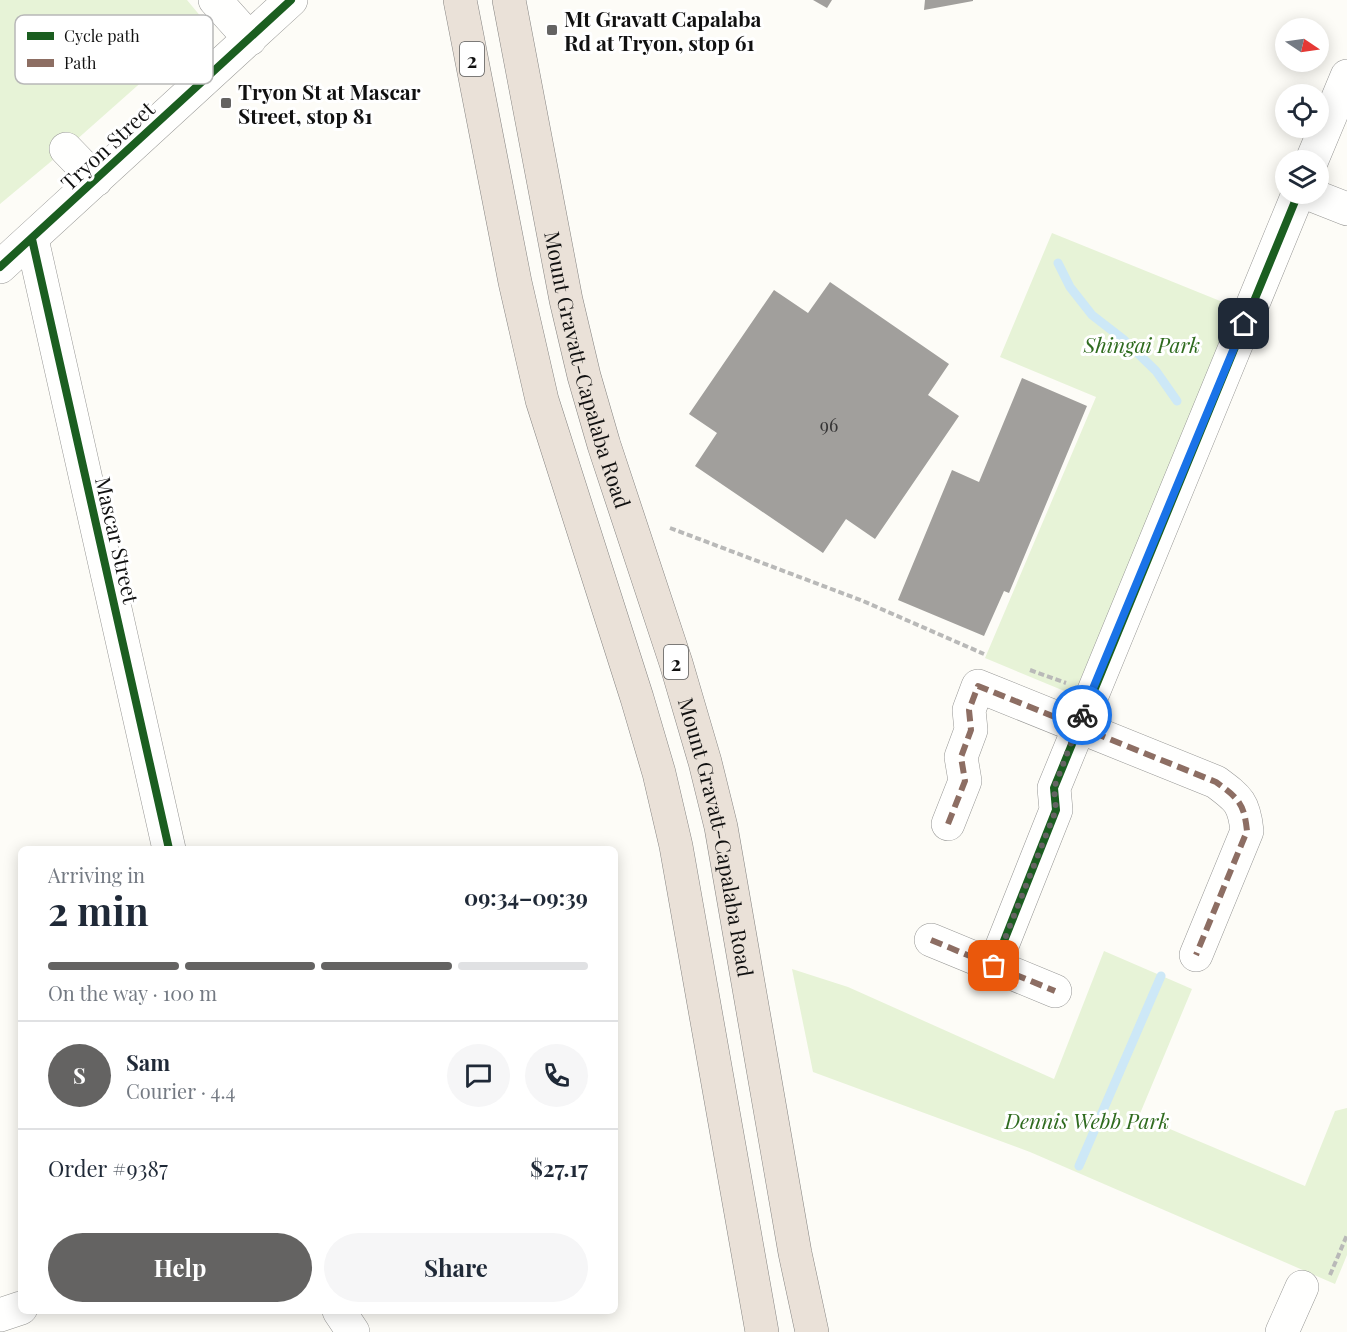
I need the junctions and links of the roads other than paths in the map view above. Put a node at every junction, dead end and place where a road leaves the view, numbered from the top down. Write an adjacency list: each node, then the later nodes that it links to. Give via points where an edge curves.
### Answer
1 (214, 0): 5 (street)
2 (291, 0): 5 (street, Tryon Street)
3 (460, 0): 29 (highway, Mount Gravatt-Capalaba Road / 2, via 542,400 637,698 676,846)
4 (509, 0): 30 (highway, Mount Gravatt-Capalaba Road / 2, via 584,376 676,663 721,827)
5 (250, 39): 6 (street, Tryon Street)
6 (213, 73)
7 (1347, 76): 10 (street)
8 (201, 84): 11 (street, Tryon Street)
9 (66, 149): 11 (street)
10 (1316, 150)
11 (96, 180): 15 (street, Tryon Street)
12 (1329, 202): 14 (street)
13 (1294, 204): 17 (street)
14 (1347, 209)
15 (32, 239): 16 (street, Tryon Street); 19 (street, Mascar Street)
16 (0, 267)
17 (1078, 727): 18 (street, via 978,686 969,710 971,730 961,757 965,781); 21 (street, via 1216,782 1234,795 1245,811 1247,831); 22 (street, via 1054,788 1056,810)
18 (948, 824)
19 (168, 846)
20 (931, 940): 22 (street)
21 (1196, 955)
22 (994, 966): 23 (street)
23 (1055, 991)
24 (1302, 1287): 31 (street)
25 (18, 1309): 26 (street)
26 (0, 1314)
27 (341, 1314): 28 (street)
28 (352, 1332)
29 (762, 1332)
30 (812, 1332)
31 (1282, 1332)

